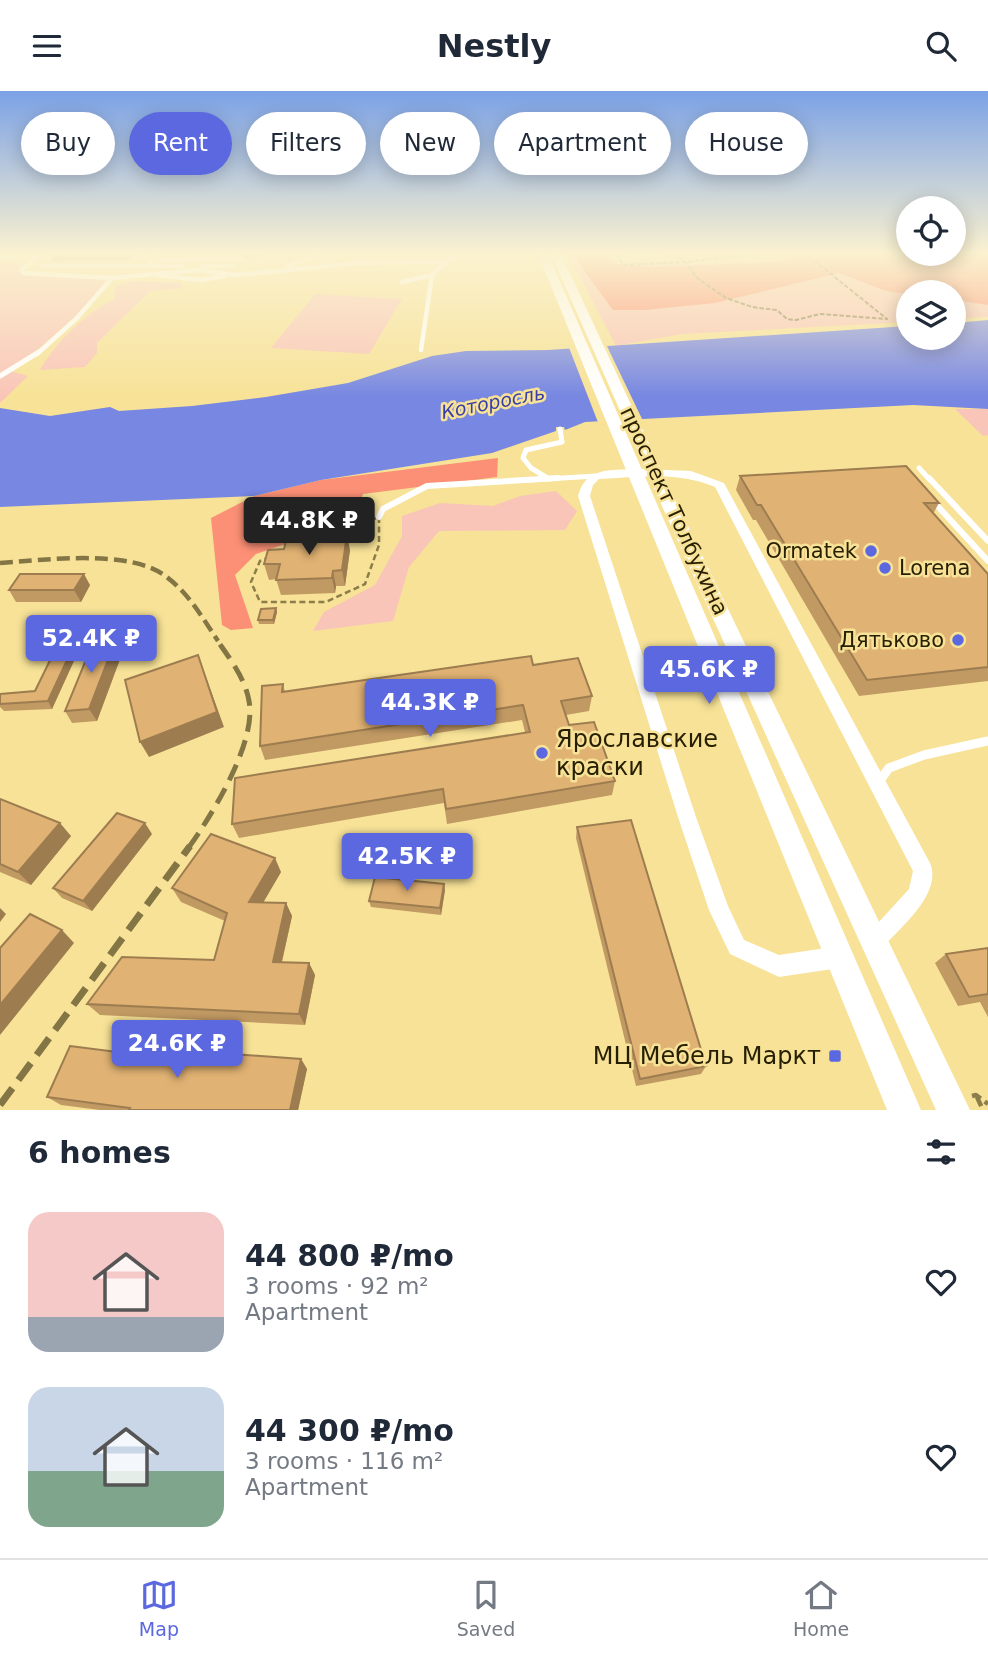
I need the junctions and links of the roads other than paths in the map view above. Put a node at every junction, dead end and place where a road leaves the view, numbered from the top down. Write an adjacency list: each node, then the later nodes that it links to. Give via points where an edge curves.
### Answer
1 (89, 302): 6 (lane, via 33,358)
2 (428, 302): 5 (lane)
3 (565, 302): 12 (main road, проспект Толбухина)
4 (575, 302): 12 (main road, проспект Толбухина)
5 (421, 349)
6 (0, 376)
7 (560, 429): 10 (lane, via 562,442 526,450 523,459)
8 (919, 468): 14 (lane)
9 (596, 477): 10 (lane); 17 (street, via 675,472 720,485); 19 (street, via 587,484 584,496 687,817 719,910 737,947 779,966)
10 (549, 479): 13 (lane, via 427,486 383,509)
11 (923, 490): 15 (lane)
12 (654, 495): 18 (main road, проспект Толбухина); 19 (main road, проспект Толбухина)
13 (379, 517)
14 (988, 541)
15 (988, 562)
16 (988, 741): 17 (lane, via 888,768)
17 (878, 783): 18 (street, via 923,870 918,894)
18 (875, 941): 21 (main road, проспект Толбухина)
19 (839, 957): 20 (main road, проспект Толбухина)
20 (904, 1110)
21 (953, 1110)

